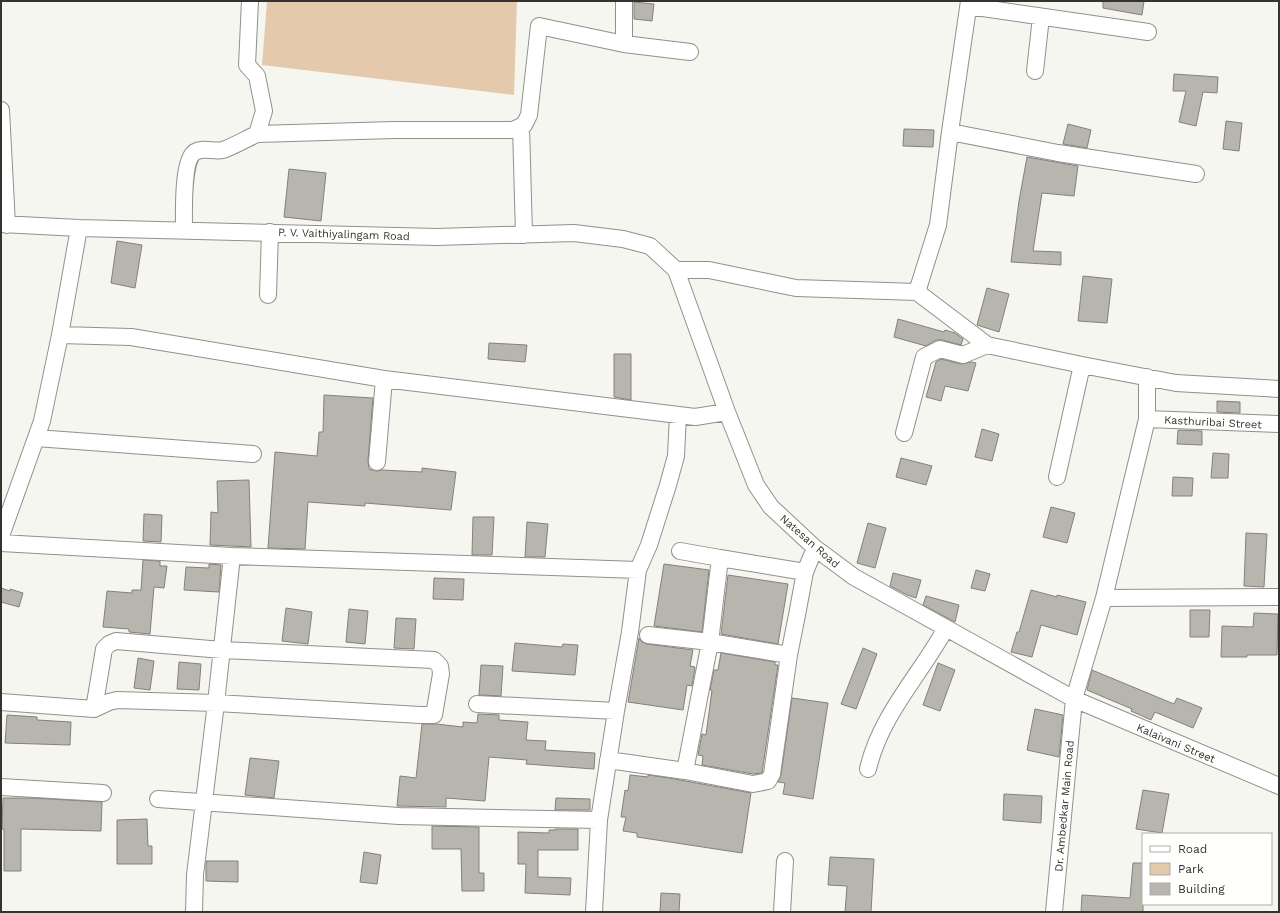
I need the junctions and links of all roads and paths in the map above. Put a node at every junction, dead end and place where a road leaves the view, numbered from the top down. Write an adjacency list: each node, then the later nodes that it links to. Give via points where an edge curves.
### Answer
1 (250, 1): 12 (street, via 247,65 257,76 264,112)
2 (624, 1): 6 (street)
3 (969, 4): 4 (street); 11 (street)
4 (1041, 17): 5 (street); 8 (street)
5 (1148, 32)
6 (624, 44): 7 (street); 10 (street, via 539,26 529,115)
7 (690, 52)
8 (1035, 71)
9 (1, 110): 14 (street)
10 (521, 126): 12 (street, via 513,130); 18 (street)
11 (950, 132): 13 (street, via 1058,153); 20 (street, via 938,225)
12 (257, 134): 16 (street, via 221,150 199,150 193,153 185,179)
13 (1196, 174)
14 (4, 224): 15 (street, P. V. Vaithiyalingam Road)
15 (79, 228): 16 (street, P. V. Vaithiyalingam Road); 22 (street)
16 (184, 230): 17 (street, P. V. Vaithiyalingam Road)
17 (270, 232): 18 (street, P. V. Vaithiyalingam Road, via 436,237); 21 (street)
18 (524, 235): 19 (street, P. V. Vaithiyalingam Road, via 574,233 623,239 650,246)
19 (676, 270): 20 (street, via 708,270 796,288); 28 (street, Natesan Road)
20 (917, 292): 23 (street)
21 (268, 295)
22 (60, 335): 26 (street, via 131,337); 33 (street)
23 (987, 345): 24 (street); 32 (street, via 963,355 940,349 924,357)
24 (1082, 365): 25 (street); 36 (street)
25 (1147, 377): 27 (street, via 1176,382); 30 (street, Dr. Ambedkar Main Road)
26 (384, 379): 29 (street); 35 (street)
27 (1279, 389)
28 (727, 412): 29 (street, via 695,417); 39 (street, Natesan Road, via 756,485 771,507)
29 (678, 415): 43 (street, via 676,456 649,545)
30 (1147, 419): 31 (street, Kasthuribai Street); 46 (street, Dr. Ambedkar Main Road)
31 (1279, 424)
32 (904, 433)
33 (36, 438): 34 (street); 37 (street)
34 (253, 454)
35 (378, 462)
36 (1057, 477)
37 (1, 536)
38 (1, 543): 41 (street)
39 (815, 548): 44 (street); 47 (street, Natesan Road, via 854,577)
40 (680, 551): 42 (street)
41 (232, 556): 43 (street); 50 (street)
42 (720, 558): 44 (street); 49 (street)
43 (638, 570): 57 (street)
44 (805, 572): 51 (street)
45 (1279, 597): 46 (street)
46 (1104, 598): 52 (street, Dr. Ambedkar Main Road)
47 (946, 628): 52 (street, Natesan Road); 59 (street, via 879,736)
48 (648, 635): 49 (street)
49 (710, 642): 51 (street); 60 (street)
50 (222, 650): 54 (street); 54 (street, via 434,660 440,666 440,674 434,715); 56 (street, via 116,641 109,644 104,649)
51 (789, 655): 60 (street, via 772,774 768,781 753,784)
52 (1074, 699): 61 (street, Kalaivani Street); 71 (street, Dr. Ambedkar Main Road)
53 (1, 702): 56 (street)
54 (216, 703): 56 (street, via 118,700); 65 (street)
55 (477, 704): 57 (street)
56 (94, 709)
57 (616, 711): 58 (street)
58 (608, 760): 60 (street); 66 (street)
59 (868, 769)
60 (685, 770)
61 (1279, 786)
62 (1, 787): 63 (street)
63 (103, 793)
64 (158, 799): 65 (street)
65 (204, 803): 66 (street, via 399,816); 68 (street, via 195,875)
66 (599, 820): 69 (street)
67 (785, 861): 70 (street)
68 (194, 912)
69 (594, 912)
70 (782, 912)
71 (1054, 912)

